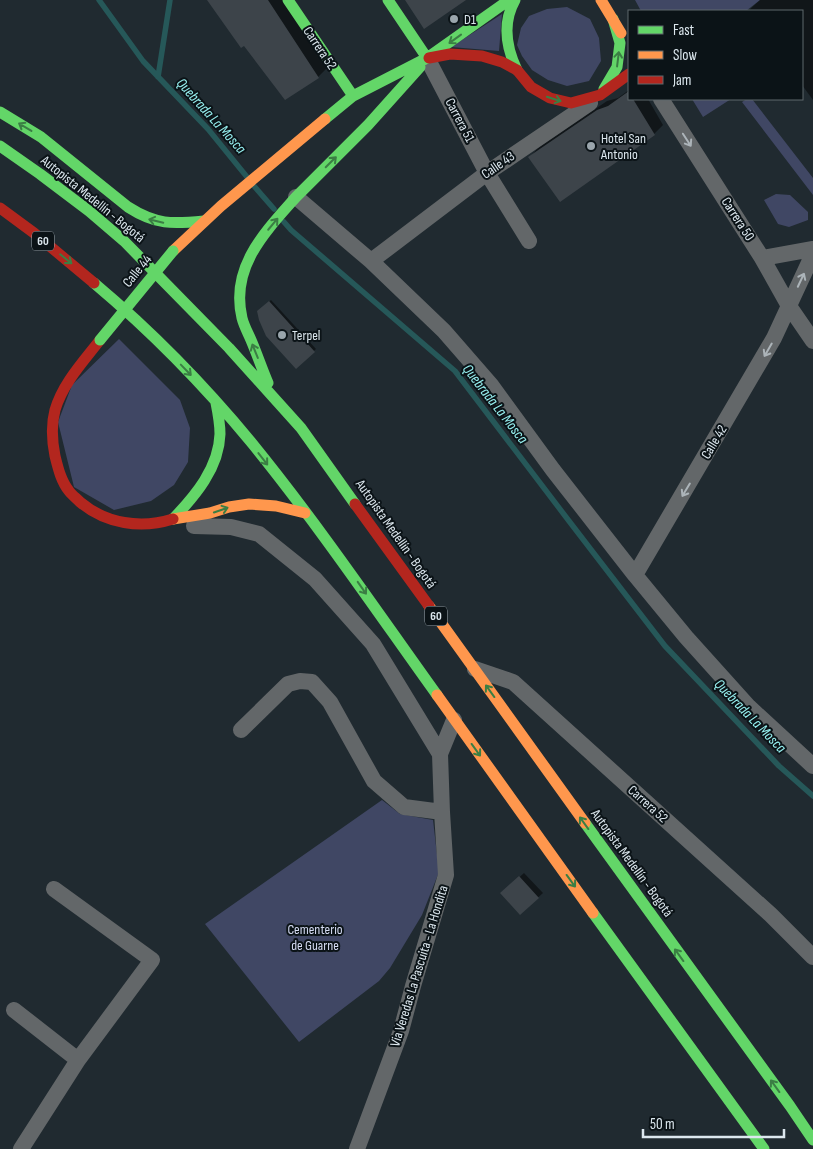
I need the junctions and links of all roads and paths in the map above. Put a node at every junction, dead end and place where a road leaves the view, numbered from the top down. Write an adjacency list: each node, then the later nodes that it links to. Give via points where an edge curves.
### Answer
1 (288, 0): 12 (main road, Carrera 52)
2 (388, 0): 8 (main road, Carrera 51)
3 (508, 0): 8 (main road, Calle 44, one-way to 8)
4 (515, 0): 9 (main road, via 510,7 506,28 508,50)
5 (600, 2): 6 (main road)
6 (613, 19): 7 (main road); 11 (main road, one-way to 6, via 617,66 620,43)
7 (628, 46)
8 (427, 58): 9 (main road, via 450,54 482,56); 12 (main road, Calle 44); 16 (street, Carrera 51); 17 (main road, Calle 44, one-way to 8, via 368,125)
9 (517, 70): 11 (main road, one-way to 11, via 531,86 550,98 571,103)
10 (628, 75): 11 (main road, Calle 43)
11 (600, 95): 16 (street, Calle 43)
12 (353, 96): 19 (main road, Calle 44)
13 (662, 100): 23 (street, Carrera 50, one-way to 23)
14 (0, 112): 19 (main road, one-way to 14, via 168,223 140,216 41,137)
15 (0, 146): 27 (main road, Autopista Medellín - Bogotá / 60, via 89,211 124,241)
16 (487, 173): 20 (street, Carrera 51); 24 (street, Calle 43)
17 (293, 201): 24 (street); 27 (main road, Calle 44, one-way to 17, via 243,319 239,297 241,277 257,243)
18 (0, 208): 28 (main road, 60, one-way to 28, via 85,275 155,339)
19 (204, 221): 31 (main road, Calle 44, bridge, via 173,251 100,340 63,389 54,411 53,448 69,491 81,503 109,519)
20 (529, 241)
21 (813, 249): 23 (street)
22 (813, 254): 25 (street, Calle 42, one-way to 22)
23 (762, 258): 25 (street, Carrera 50)
24 (371, 262): 32 (street, via 444,331 491,385)
25 (789, 306): 26 (street, Carrera 50); 32 (street, Calle 42, one-way to 32, via 774,338)
26 (813, 341)
27 (273, 396): 33 (main road, Autopista Medellín - Bogotá / 60, via 301,428)
28 (216, 403): 29 (main road, 60, one-way to 29); 30 (main road, via 220,438 216,457 190,502)
29 (305, 513): 30 (main road, Calle 44, one-way to 29, via 259,503); 34 (main road, 60, one-way to 34)
30 (173, 519): 31 (main road, Calle 44)
31 (156, 524): 36 (street, via 231,527 259,534 315,579 373,644)
32 (635, 575): 37 (street, via 749,707)
33 (473, 668): 40 (street, Carrera 52, via 513,682 771,915); 43 (main road, Autopista Medellín - Bogotá / 60, one-way to 33)
34 (454, 720): 36 (street, Via Veredas La Pascuita - La Hondita); 46 (main road, 60, one-way to 46)
35 (241, 730): 38 (street, via 288,684 312,682 330,702 374,781 404,807)
36 (440, 754): 38 (street, Via Veredas La Pascuita - La Hondita)
37 (813, 766)
38 (442, 812): 45 (street, Via Veredas La Pascuita - La Hondita, via 446,875 401,1032)
39 (54, 889): 42 (street, via 152,960)
40 (813, 957)
41 (14, 1010): 42 (street)
42 (78, 1060): 44 (street)
43 (813, 1140)
44 (20, 1149)
45 (356, 1149)
46 (764, 1149)

